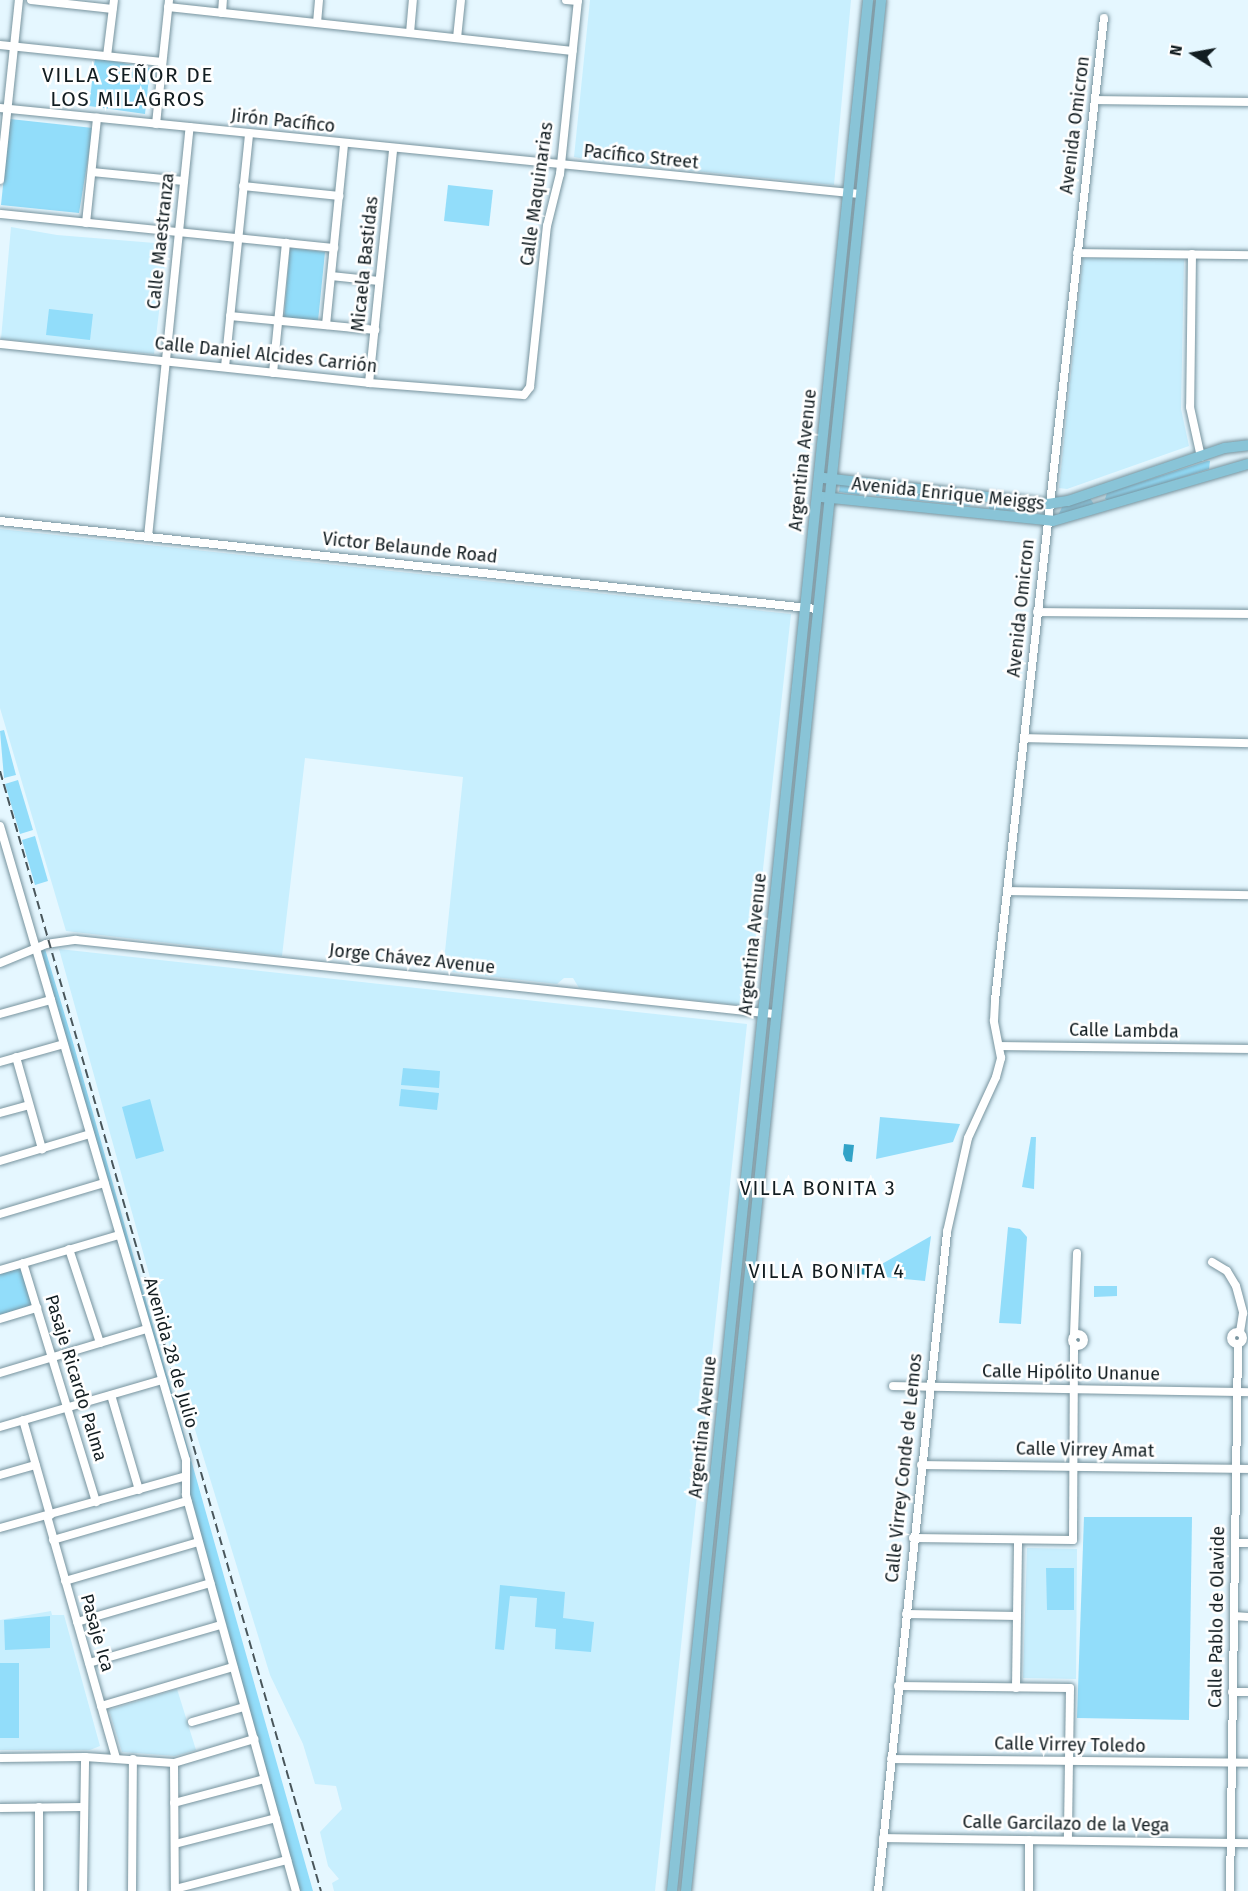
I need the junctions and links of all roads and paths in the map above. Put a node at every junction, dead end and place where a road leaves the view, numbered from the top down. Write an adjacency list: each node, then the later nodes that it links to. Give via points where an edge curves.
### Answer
1 (19, 0): 19 (street)
2 (31, 0): 11 (street)
3 (224, 0): 13 (street)
4 (319, 0): 15 (street)
5 (413, 0): 16 (street)
6 (461, 0): 17 (street)
7 (566, 0): 10 (street)
8 (867, 0): 38 (main road, Argentina Avenue)
9 (881, 0): 39 (main road, Argentina Avenue)
10 (578, 1): 20 (street, Calle Maquinarias)
11 (113, 4): 21 (street)
12 (168, 4): 13 (street); 22 (street)
13 (222, 13): 15 (street)
14 (1104, 18): 23 (street, Avenida Omicron)
15 (316, 23): 16 (street)
16 (410, 33): 17 (street)
17 (457, 38): 20 (street)
18 (0, 45): 19 (street)
19 (14, 46): 21 (street); 25 (street)
20 (573, 51): 33 (street, Calle Maquinarias)
21 (107, 56): 22 (street)
22 (162, 62): 27 (street)
23 (1095, 100): 24 (street); 49 (street, Avenida Omicron)
24 (1248, 102)
25 (4, 108): 26 (street, Jirón Pacífico); 32 (street)
26 (97, 118): 27 (street, Jirón Pacífico); 34 (street)
27 (156, 124): 28 (street, Jirón Pacífico)
28 (190, 128): 29 (street, Jirón Pacífico); 36 (street, Calle Maestranza)
29 (249, 134): 30 (street, Jirón Pacífico); 37 (street)
30 (344, 144): 31 (street, Jirón Pacífico); 40 (street)
31 (393, 149): 33 (street, Jirón Pacífico); 53 (street, Micaela Bastidas)
32 (1, 163): 35 (street)
33 (561, 166): 38 (street, Pacífico Street); 65 (street, Calle Maquinarias, via 547,226)
34 (92, 172): 36 (street); 42 (street)
35 (0, 180)
36 (184, 181): 44 (street, Calle Maestranza)
37 (243, 186): 40 (street); 46 (street)
38 (848, 193): 39 (street, Pacífico Street); 43 (main road, Argentina Avenue)
39 (860, 194): 45 (main road, Argentina Avenue)
40 (339, 196): 48 (street)
41 (0, 214): 42 (street)
42 (86, 223): 44 (street)
43 (844, 230): 45 (main road); 54 (main road, Argentina Avenue)
44 (179, 232): 46 (street); 61 (street, Calle Maestranza)
45 (856, 232): 55 (main road, Argentina Avenue)
46 (238, 238): 47 (street); 56 (street)
47 (286, 243): 48 (street); 57 (street)
48 (334, 248): 52 (street)
49 (1077, 253): 50 (street); 77 (street, Avenida Omicron)
50 (1192, 254): 51 (street); 67 (street, via 1190,407)
51 (1248, 255)
52 (331, 276): 53 (street); 58 (street)
53 (379, 281): 59 (street, Micaela Bastidas)
54 (836, 306): 55 (main road); 69 (main road, Argentina Avenue)
55 (848, 308): 70 (main road, Argentina Avenue)
56 (230, 315): 57 (street); 62 (street)
57 (279, 320): 58 (street); 63 (street)
58 (326, 325): 59 (street)
59 (375, 330): 64 (street, Micaela Bastidas)
60 (0, 344): 61 (street, Calle Daniel Alcides Carrión)
61 (166, 362): 62 (street, Calle Daniel Alcides Carrión); 82 (street, Calle Maestranza)
62 (225, 367): 63 (street, Calle Daniel Alcides Carrión)
63 (273, 373): 64 (street, Calle Daniel Alcides Carrión)
64 (369, 383): 65 (street, Calle Daniel Alcides Carrión, via 519,396)
65 (528, 392)
66 (1248, 445): 67 (main road, Avenida Enrique Meiggs)
67 (1201, 456): 72 (main road, Avenida Enrique Meiggs)
68 (1248, 464): 78 (main road, Avenida Enrique Meiggs)
69 (818, 477): 70 (main road, Avenida Enrique Meiggs); 73 (main road, Argentina Avenue)
70 (830, 479): 71 (main road, Avenida Enrique Meiggs); 74 (main road, Argentina Avenue)
71 (873, 483): 75 (main road); 76 (main road, Avenida Enrique Meiggs)
72 (1097, 492): 77 (main road, Avenida Enrique Meiggs); 78 (main road)
73 (816, 497): 74 (main road, Avenida Enrique Meiggs); 83 (main road, Argentina Avenue)
74 (828, 498): 75 (main road, Avenida Enrique Meiggs); 84 (main road, Argentina Avenue)
75 (871, 502): 79 (main road, Avenida Enrique Meiggs)
76 (1018, 502): 77 (main road, Avenida Enrique Meiggs); 79 (main road)
77 (1048, 504): 81 (street, Avenida Omicron)
78 (1103, 508): 81 (main road, Avenida Enrique Meiggs)
79 (1016, 519): 81 (main road, Avenida Enrique Meiggs)
80 (0, 521): 82 (street, Victor Belaunde Road)
81 (1046, 521): 85 (street, Avenida Omicron)
82 (148, 537): 83 (street, Victor Belaunde Road)
83 (804, 608): 84 (street, Victor Belaunde Road); 89 (main road, Argentina Avenue)
84 (817, 609): 90 (main road, Argentina Avenue)
85 (1037, 612): 86 (street); 87 (street, Avenida Omicron)
86 (1248, 614)
87 (1024, 738): 88 (street); 93 (street, Avenida Omicron)
88 (1248, 743)
89 (784, 803): 90 (main road); 99 (main road, Argentina Avenue)
90 (796, 805): 99 (main road, Argentina Avenue)
91 (0, 826): 92 (street, Avenida 28 de Julio)
92 (4, 851): 95 (street, Avenida 28 de Julio)
93 (1009, 891): 94 (street); 101 (street, Avenida Omicron, via 994,1011)
94 (1248, 895)
95 (36, 948): 96 (street, Jorge Chávez Avenue); 97 (street, Avenida 28 de Julio); 99 (street, Jorge Chávez Avenue, via 87,941)
96 (0, 963)
97 (51, 1000): 98 (street); 100 (street, Avenida 28 de Julio)
98 (0, 1014)
99 (768, 1014): 145 (main road, Argentina Avenue)
100 (64, 1044): 103 (street); 108 (street, Avenida 28 de Julio)
101 (1000, 1046): 102 (street, Calle Lambda); 104 (street, Avenida Omicron)
102 (1248, 1049)
103 (16, 1057): 105 (street); 106 (street)
104 (1001, 1058): 127 (street, Calle Virrey Conde de Lemos, via 968,1138 955,1188)
105 (0, 1062)
106 (29, 1105): 107 (street); 109 (street)
107 (0, 1113)
108 (90, 1134): 109 (street); 111 (street, Avenida 28 de Julio)
109 (42, 1149): 110 (street)
110 (0, 1161)
111 (104, 1183): 112 (street); 113 (street, Avenida 28 de Julio)
112 (0, 1214)
113 (119, 1235): 114 (street); 121 (street, Avenida 28 de Julio)
114 (69, 1249): 117 (street); 122 (street)
115 (1077, 1253): 128 (street)
116 (1212, 1262): 129 (street, Calle Pablo de Olavide, via 1227,1272 1236,1286 1243,1313 1240,1333 1231,1336 1232,1342 1238,1344)
117 (24, 1263): 118 (street); 119 (street, Pasaje Ricardo Palma)
118 (0, 1270)
119 (37, 1308): 120 (street); 123 (street, Pasaje Ricardo Palma)
120 (0, 1319)
121 (147, 1329): 122 (street); 125 (street, Avenida 28 de Julio)
122 (100, 1343): 123 (street)
123 (53, 1357): 124 (street); 132 (street, Pasaje Ricardo Palma)
124 (0, 1373)
125 (162, 1380): 131 (street); 141 (street, Avenida 28 de Julio, via 187,1465)
126 (893, 1386): 127 (street, Calle Hipólito Unanue)
127 (928, 1387): 128 (street, Calle Hipólito Unanue); 136 (street, Calle Virrey Conde de Lemos)
128 (1076, 1389): 129 (street, Calle Hipólito Unanue); 137 (street)
129 (1237, 1392): 130 (street, Calle Hipólito Unanue); 138 (street, Calle Pablo de Olavide)
130 (1248, 1392)
131 (111, 1395): 132 (street); 142 (street)
132 (67, 1408): 133 (street); 144 (street, Pasaje Ricardo Palma)
133 (23, 1420): 134 (street); 135 (street, Pasaje Ica)
134 (0, 1427)
135 (36, 1465): 140 (street); 146 (street, Pasaje Ica)
136 (921, 1465): 137 (street, Calle Virrey Amat); 148 (street, Calle Virrey Conde de Lemos)
137 (1074, 1467): 138 (street, Calle Virrey Amat); 150 (street, via 1073,1540)
138 (1236, 1469): 139 (street, Calle Virrey Amat); 152 (street, Calle Pablo de Olavide)
139 (1248, 1469)
140 (0, 1475)
141 (186, 1476): 142 (street); 143 (street, Avenida 28 de Julio)
142 (139, 1490): 144 (street)
143 (187, 1501): 149 (street); 151 (street, Avenida 28 de Julio)
144 (96, 1502): 146 (street)
145 (717, 1513): 156 (main road, Argentina Avenue); 157 (main road, Argentina Avenue)
146 (48, 1516): 147 (street); 149 (street, Pasaje Ica)
147 (0, 1528)
148 (913, 1538): 150 (street); 158 (street, Calle Virrey Conde de Lemos)
149 (53, 1540): 154 (street, Pasaje Ica)
150 (1018, 1540): 159 (street)
151 (198, 1542): 154 (street); 155 (street, Avenida 28 de Julio)
152 (1235, 1543): 153 (street); 160 (street, Calle Pablo de Olavide)
153 (1248, 1544)
154 (65, 1581): 162 (street, Pasaje Ica)
155 (210, 1583): 162 (street); 163 (street, Avenida 28 de Julio)
156 (701, 1603): 157 (main road); 164 (main road, Argentina Avenue)
157 (713, 1604): 165 (main road, Argentina Avenue)
158 (906, 1614): 159 (street); 168 (street, Calle Virrey Conde de Lemos)
159 (1017, 1616): 169 (street)
160 (1234, 1616): 161 (street); 170 (street, Calle Pablo de Olavide)
161 (1248, 1617)
162 (77, 1622): 166 (street, Pasaje Ica)
163 (222, 1625): 166 (street); 167 (street, Avenida 28 de Julio)
164 (696, 1651): 165 (main road); 203 (main road, Argentina Avenue)
165 (708, 1652): 204 (main road, Argentina Avenue)
166 (89, 1663): 172 (street, Pasaje Ica)
167 (234, 1667): 172 (street); 173 (street, Avenida 28 de Julio)
168 (898, 1686): 169 (street); 180 (street, Calle Virrey Conde de Lemos)
169 (1016, 1688): 181 (street, via 1070,1688)
170 (1233, 1692): 171 (street); 184 (street, Calle Pablo de Olavide)
171 (1248, 1692)
172 (101, 1706): 178 (street, Pasaje Ica)
173 (244, 1707): 174 (street); 175 (street, Avenida 28 de Julio)
174 (192, 1722)
175 (254, 1739): 182 (street); 185 (street, Avenida 28 de Julio)
176 (85, 1757): 177 (street); 178 (street); 188 (street)
177 (0, 1758)
178 (116, 1758): 179 (street)
179 (133, 1759): 182 (street); 201 (street)
180 (891, 1759): 181 (street, Calle Virrey Toledo); 191 (street, Calle Virrey Conde de Lemos)
181 (1069, 1761): 184 (street, Calle Virrey Toledo); 193 (street)
182 (174, 1763): 186 (street)
183 (1248, 1763): 184 (street, Calle Virrey Toledo)
184 (1231, 1764): 194 (street, Calle Pablo de Olavide)
185 (264, 1779): 186 (street); 190 (street, Avenida 28 de Julio)
186 (174, 1803): 196 (street)
187 (39, 1807): 188 (street); 189 (street); 199 (street)
188 (84, 1807): 200 (street)
189 (0, 1808)
190 (276, 1818): 196 (street); 197 (street, Avenida 28 de Julio)
191 (883, 1838): 192 (street, Calle Garcilazo de la Vega); 205 (street, Calle Virrey Conde de Lemos)
192 (1029, 1840): 193 (street, Calle Garcilazo de la Vega); 206 (street)
193 (1068, 1840): 194 (street, Calle Garcilazo de la Vega)
194 (1230, 1843): 195 (street, Calle Garcilazo de la Vega); 207 (street, Calle Pablo de Olavide)
195 (1248, 1843)
196 (175, 1844): 198 (street)
197 (287, 1860): 198 (street); 202 (street, Avenida 28 de Julio)
198 (175, 1890)
199 (39, 1891)
200 (83, 1891)
201 (132, 1891)
202 (296, 1891)
203 (672, 1891)
204 (686, 1891)
205 (878, 1891)
206 (1029, 1891)
207 (1230, 1891)

